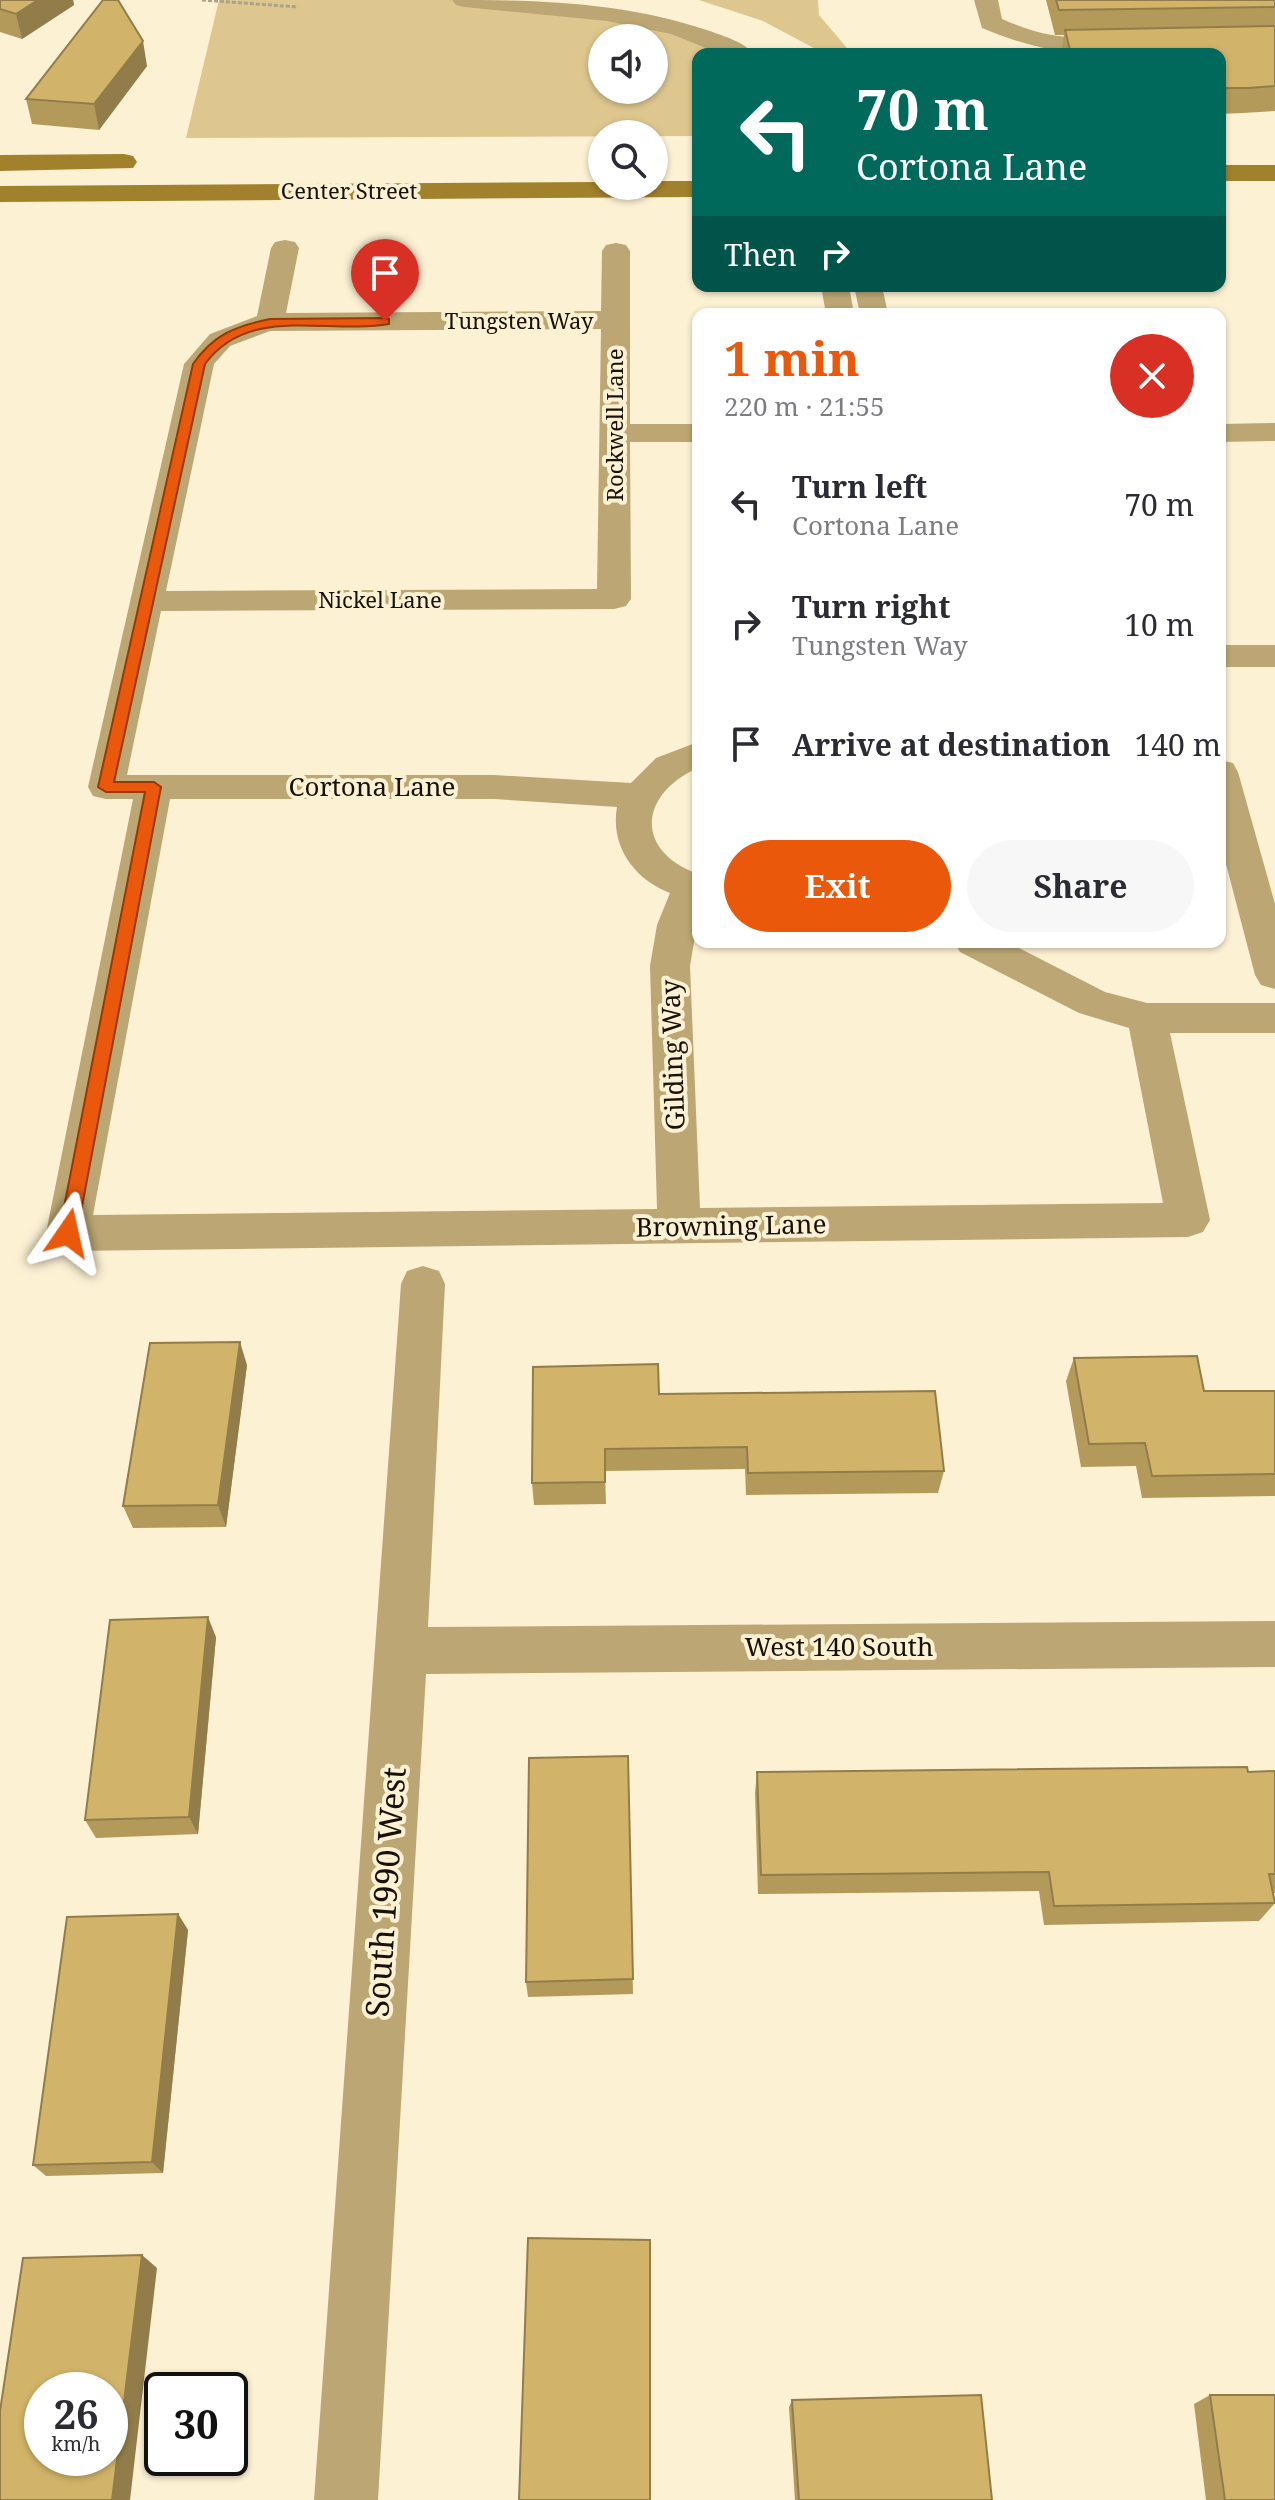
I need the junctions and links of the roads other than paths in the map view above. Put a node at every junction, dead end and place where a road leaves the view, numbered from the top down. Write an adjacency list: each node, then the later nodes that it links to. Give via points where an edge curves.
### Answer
1 (464, 0): 2 (street)
2 (478, 0): 5 (street, via 646,22)
3 (986, 0): 4 (street, via 991,23 1025,39 1055,45)
4 (1147, 44)
5 (731, 48)
6 (148, 162): 7 (main road)
7 (0, 163)
8 (1226, 173): 9 (main road)
9 (1275, 173)
10 (692, 189): 11 (main road, Center Street)
11 (0, 194)
12 (285, 248): 15 (street)
13 (616, 251): 14 (street, Rockwell Lane)
14 (615, 320): 15 (street, Tungsten Way); 17 (street, Rockwell Lane)
15 (270, 322): 21 (street, Tungsten Way, via 224,337 199,364)
16 (1275, 432): 19 (street)
17 (615, 433): 18 (street); 20 (street, Rockwell Lane)
18 (692, 433)
19 (1226, 433)
20 (614, 599): 21 (street, Nickel Lane)
21 (147, 601): 25 (street, Tungsten Way)
22 (1226, 656): 23 (street)
23 (1275, 656)
24 (692, 756): 28 (street, via 657,773)
25 (106, 787): 26 (street, Cortona Lane)
26 (154, 787): 28 (street, Cortona Lane, via 494,787); 35 (street, Browning Lane, via 68,1233)
27 (1226, 794): 32 (street)
28 (638, 796): 29 (street, via 633,834 644,855)
29 (692, 887)
30 (692, 892): 35 (street, Gilding Way, via 676,925 670,966)
31 (986, 948): 33 (street, via 1093,1003)
32 (1275, 975)
33 (1147, 1018): 34 (street); 35 (street, Browning Lane, via 1188,1220)
34 (1275, 1018)
35 (679, 1226)
36 (423, 1284): 38 (street, South 1990 West)
37 (1275, 1644): 38 (street, West 140 South)
38 (402, 1651): 39 (street, South 1990 West)
39 (346, 2500)

